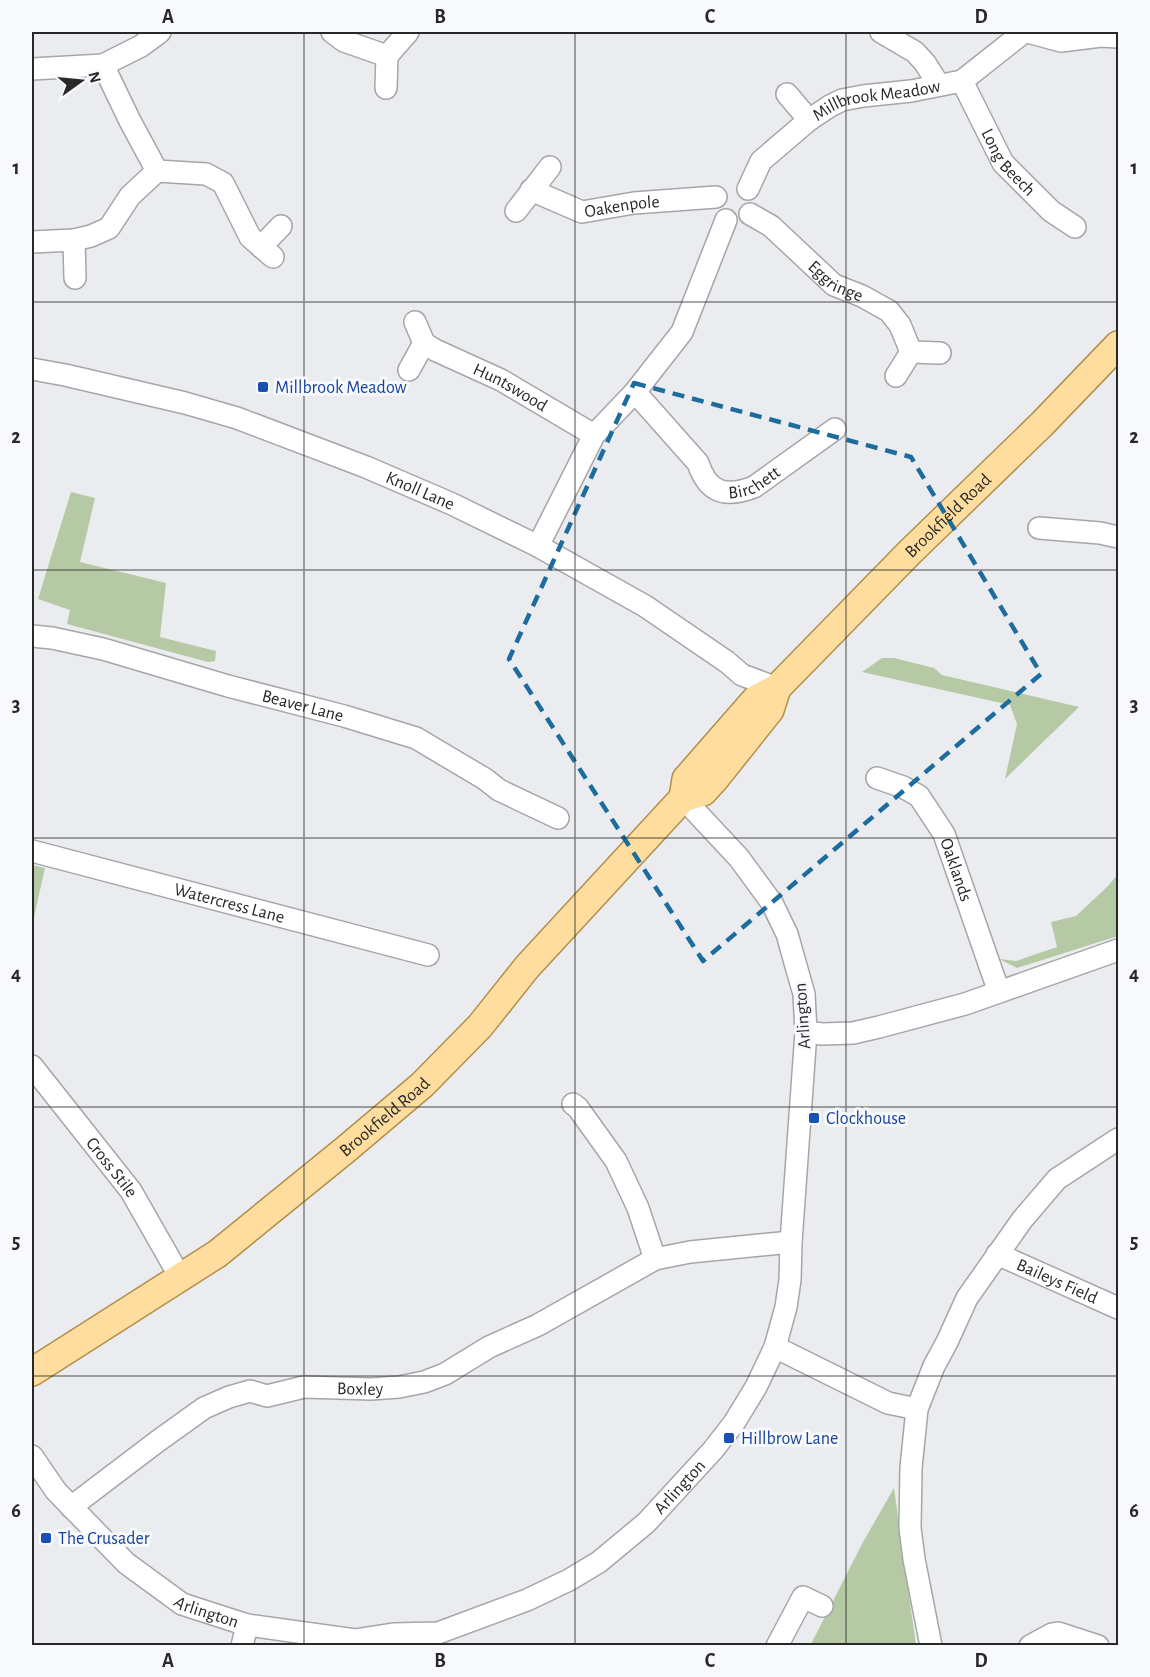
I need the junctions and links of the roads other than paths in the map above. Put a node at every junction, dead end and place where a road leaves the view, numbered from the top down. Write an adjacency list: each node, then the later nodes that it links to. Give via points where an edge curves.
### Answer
1 (160, 32): 8 (street)
2 (332, 32): 7 (street, via 344,41)
3 (408, 32): 7 (street)
4 (881, 32): 11 (street, via 915,52)
5 (1026, 32): 6 (street, via 1062,41); 10 (street, Millbrook Meadow)
6 (1119, 37)
7 (387, 56): 12 (street)
8 (103, 65): 9 (street); 16 (street)
9 (32, 69)
10 (962, 81): 11 (street, Millbrook Meadow); 24 (street, Long Beech, via 1003,163 1051,211)
11 (939, 85): 14 (street, Millbrook Meadow, via 842,100)
12 (386, 88)
13 (787, 94): 14 (street)
14 (809, 120): 17 (street, Millbrook Meadow, via 761,161)
15 (550, 167): 18 (street)
16 (157, 171): 23 (street, via 206,174 223,183 250,237 267,252); 25 (street, via 130,196 109,228)
17 (748, 189): 19 (street, via 730,184); 21 (street, Millbrook Meadow, via 753,199)
18 (531, 190): 19 (street, Oakenpole, via 582,212 634,203); 20 (street)
19 (716, 197): 22 (street, via 716,208)
20 (516, 211)
21 (750, 214): 22 (street, via 740,221); 31 (street, Eggringe, via 771,226 834,285 889,311 900,325)
22 (726, 220): 36 (street, via 682,332)
23 (281, 226)
24 (1075, 227)
25 (74, 240): 26 (street); 27 (street)
26 (32, 242)
27 (75, 278)
28 (414, 322): 29 (street)
29 (424, 343): 34 (street); 38 (street, Huntswood, via 501,380)
30 (1119, 345): 43 (main road, Brookfield Road)
31 (911, 352): 32 (street); 35 (street)
32 (940, 353)
33 (32, 369): 41 (street, Knoll Lane, via 237,418 366,467)
34 (409, 370)
35 (896, 376)
36 (635, 392): 37 (street, Birchett, via 698,463 712,488 728,492 754,487); 38 (street)
37 (835, 429)
38 (594, 435): 41 (street)
39 (1040, 528): 40 (street)
40 (1119, 537)
41 (538, 546): 43 (street, Knoll Lane, via 645,606 742,675)
42 (32, 636): 46 (street, Beaver Lane, via 103,649 416,738 499,790)
43 (777, 688): 45 (main road, Brookfield Road, via 756,699 686,779)
44 (877, 778): 50 (street, Oaklands, via 919,796 944,834)
45 (683, 798): 51 (street, Arlington, via 739,858 772,903 787,934 804,994); 58 (main road, Brookfield Road, via 527,967 480,1026 422,1085 244,1232)
46 (558, 818)
47 (32, 851): 49 (street, Watercress Lane)
48 (1119, 950): 50 (street)
49 (428, 954)
50 (999, 992): 51 (street, via 853,1033)
51 (806, 1032): 55 (street, Arlington)
52 (32, 1066): 58 (street, Cross Stile, via 131,1191)
53 (573, 1104): 57 (street, via 616,1161 638,1208)
54 (1119, 1139): 56 (street, via 1057,1179)
55 (791, 1242): 57 (street, Boxley); 60 (street, Arlington, via 789,1289)
56 (997, 1254): 59 (street, Baileys Field); 62 (street, via 966,1298)
57 (655, 1259): 64 (street, Boxley, via 538,1325 424,1382 371,1389 304,1388 267,1396 250,1391 229,1397 204,1408)
58 (180, 1277): 61 (main road, Brookfield Road)
59 (1119, 1308)
60 (775, 1347): 62 (street, via 888,1403); 67 (street, Arlington, via 734,1423 646,1524 569,1580)
61 (32, 1372)
62 (916, 1409): 69 (street, via 910,1528)
63 (32, 1456): 64 (street, Arlington)
64 (70, 1507): 66 (street, Arlington, via 126,1563 182,1605)
65 (822, 1606): 68 (street, via 803,1598)
66 (244, 1635): 67 (street, Arlington, via 355,1640 393,1634)
67 (440, 1640)
68 (777, 1646)
69 (931, 1646)
70 (1030, 1646): 71 (street, via 1058,1633)
71 (1098, 1646)

